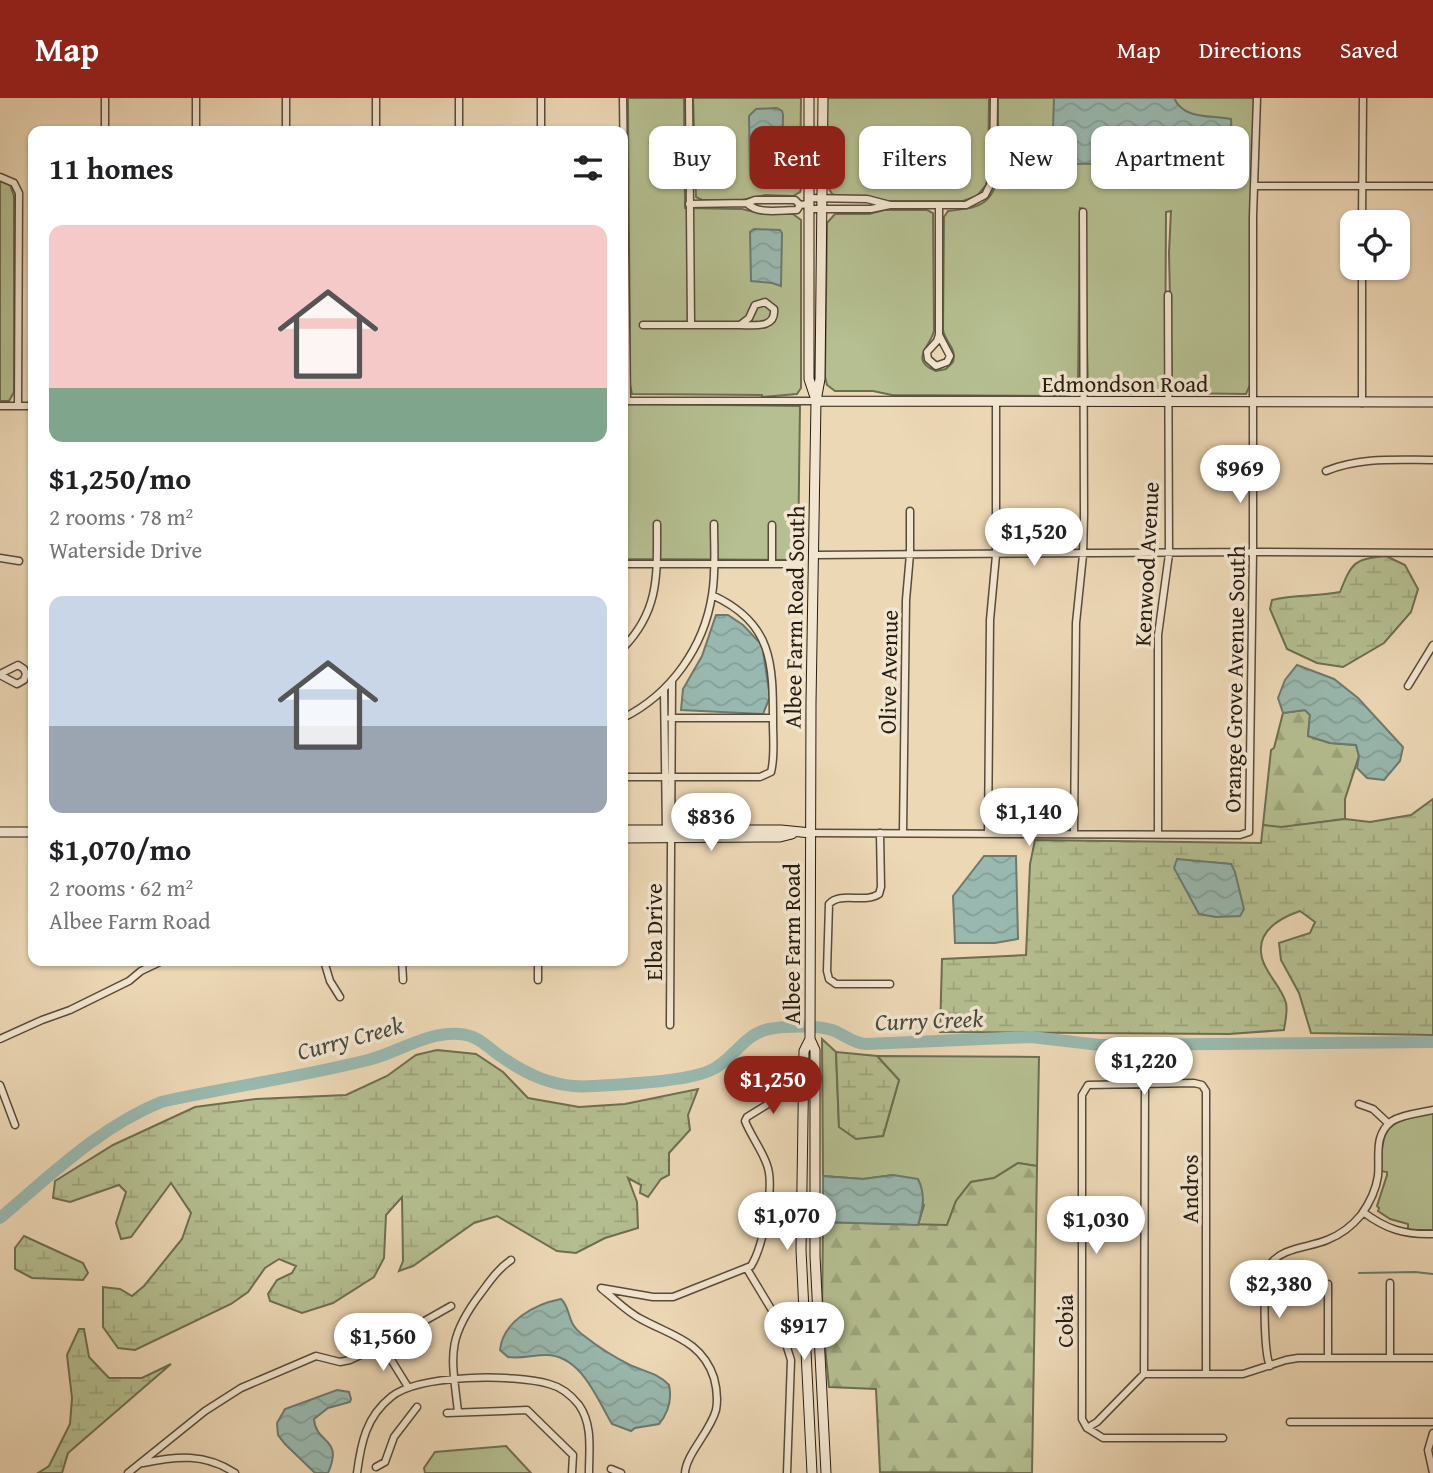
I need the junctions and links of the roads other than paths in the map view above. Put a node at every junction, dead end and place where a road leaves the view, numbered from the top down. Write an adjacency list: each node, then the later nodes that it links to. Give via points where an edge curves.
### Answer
1 (105, 98): 14 (street)
2 (196, 98): 15 (street)
3 (286, 98): 16 (street)
4 (376, 98): 17 (street)
5 (459, 98): 18 (street)
6 (541, 98): 19 (street)
7 (623, 98): 20 (street)
8 (689, 98): 29 (street)
9 (809, 98): 30 (main road, Albee Farm Road South)
10 (823, 98): 25 (main road, Albee Farm Road South)
11 (994, 98): 32 (street, via 991,185 971,204)
12 (1257, 98): 22 (street, Orange Grove Avenue South)
13 (1363, 98): 23 (street)
14 (105, 126)
15 (196, 126)
16 (286, 126)
17 (376, 126)
18 (459, 126)
19 (541, 126)
20 (623, 126)
21 (0, 177): 53 (street, via 13,183 19,193)
22 (1256, 186): 23 (street); 51 (street, Orange Grove Avenue South)
23 (1363, 186): 24 (street); 36 (street)
24 (1433, 186)
25 (822, 198): 26 (street); 30 (street); 33 (main road, Albee Farm Road South)
26 (856, 198): 31 (street); 34 (street)
27 (775, 200): 28 (street); 30 (street); 35 (street)
28 (747, 203): 29 (street); 35 (street, via 752,209)
29 (689, 204): 41 (street)
30 (806, 204): 33 (street); 35 (street, via 797,210); 45 (main road, Albee Farm Road South, via 809,379)
31 (890, 205): 32 (street); 34 (street)
32 (939, 206): 43 (street)
33 (822, 209): 34 (street); 45 (main road, Albee Farm Road South)
34 (856, 209)
35 (775, 210)
36 (1362, 210)
37 (1083, 212): 47 (street)
38 (1362, 280): 48 (street)
39 (1168, 295): 50 (street, Kenwood Avenue)
40 (643, 325): 41 (street)
41 (691, 325): 42 (street)
42 (740, 325): 42 (street, via 767,324 774,309 769,303 758,303)
43 (939, 335): 43 (street, via 927,352 936,366 944,365 950,356)
44 (628, 401): 45 (street)
45 (816, 401): 46 (main road, Edmondson Road); 65 (main road, Albee Farm Road South)
46 (996, 402): 47 (main road, Edmondson Road); 66 (street)
47 (1084, 402): 50 (main road, Edmondson Road); 67 (street)
48 (1362, 402): 49 (main road, Edmondson Road); 51 (main road, Edmondson Road)
49 (1433, 402)
50 (1169, 403): 51 (main road, Edmondson Road); 64 (street, Kenwood Avenue)
51 (1254, 403): 61 (street, Orange Grove Avenue South)
52 (0, 406): 53 (street)
53 (18, 406): 54 (street)
54 (28, 406)
55 (1433, 460): 56 (street, via 1370,460)
56 (1326, 471)
57 (910, 511): 63 (street, Olive Avenue)
58 (657, 524): 71 (street)
59 (714, 524): 72 (street)
60 (772, 525): 73 (street)
61 (1253, 552): 62 (street); 64 (street); 95 (street, Orange Grove Avenue South, via 1250,830 1245,835)
62 (1433, 553)
63 (910, 554): 65 (street); 66 (street); 89 (street, Olive Avenue)
64 (1169, 554): 67 (street); 95 (street, Kenwood Avenue, via 1158,635)
65 (814, 555): 91 (main road, Albee Farm Road South)
66 (996, 555): 67 (street); 93 (street, via 990,620)
67 (1083, 555): 94 (street, via 1075,636)
68 (0, 558): 69 (street)
69 (19, 561)
70 (628, 564): 71 (street)
71 (657, 564): 72 (street); 76 (street, via 650,608)
72 (715, 564): 73 (street); 75 (street)
73 (772, 564): 74 (street)
74 (798, 564)
75 (712, 595): 78 (street, via 702,633); 83 (street, via 740,611 763,640 772,671)
76 (628, 642)
77 (1433, 645): 79 (street)
78 (672, 681): 80 (street); 82 (street)
79 (1408, 686)
80 (664, 690): 81 (street); 82 (street)
81 (628, 715)
82 (668, 718): 83 (street); 85 (street, Elba Drive)
83 (773, 718): 85 (street, via 768,775)
84 (628, 777): 85 (street)
85 (669, 777): 90 (street, Elba Drive)
86 (628, 830): 90 (main road)
87 (0, 832): 88 (main road)
88 (28, 832)
89 (903, 832): 92 (street); 93 (street)
90 (669, 833): 91 (main road, via 780,837); 96 (main road); 105 (street, Elba Drive)
91 (811, 833): 92 (street); 107 (main road, Albee Farm Road)
92 (880, 833): 103 (street, via 880,892 872,898 834,899 828,907 827,971 836,984)
93 (988, 834): 94 (street)
94 (1074, 834): 95 (street)
95 (1158, 834)
96 (628, 837)
97 (152, 966): 106 (street, via 70,1010)
98 (326, 966): 104 (street)
99 (402, 966): 101 (street)
100 (538, 966): 102 (street)
101 (403, 980)
102 (538, 980)
103 (890, 985)
104 (340, 997)
105 (670, 1025)
106 (0, 1039)
107 (810, 1040): 130 (main road, Albee Farm Road, via 804,1051 802,1132); 153 (main road, via 815,1050 816,1282)
108 (1144, 1084): 127 (street); 128 (street, Andros, via 1194,1083 1205,1089); 137 (street, Cobia, via 1092,1083 1082,1095 1082,1415)
109 (0, 1085): 114 (street)
110 (784, 1094): 118 (street, via 745,1121 770,1180 759,1249)
111 (1359, 1104): 113 (street, via 1373,1109)
112 (1433, 1110): 113 (street)
113 (1389, 1124): 115 (street, via 1378,1143 1376,1183)
114 (15, 1125)
115 (1363, 1212): 116 (street, via 1398,1232); 126 (street, via 1335,1236 1279,1256 1268,1268 1265,1353)
116 (1433, 1234)
117 (510, 1260): 129 (street, via 461,1323 453,1348)
118 (747, 1269): 149 (street, via 673,1297 601,1288 638,1318 691,1344 711,1370 717,1394 715,1415); 150 (street, via 779,1322 791,1360)
119 (1390, 1283): 124 (street)
120 (1328, 1284): 123 (street)
121 (451, 1306): 122 (street)
122 (382, 1345): 131 (street); 140 (street, via 347,1361 316,1356 248,1385 205,1411)
123 (1328, 1358): 124 (street); 126 (street, via 1291,1359)
124 (1390, 1358): 125 (street)
125 (1433, 1358)
126 (1270, 1366): 128 (street, via 1243,1374)
127 (1144, 1374): 128 (street); 137 (street)
128 (1206, 1374)
129 (455, 1379): 131 (street); 133 (street); 147 (street, via 536,1381 564,1391 578,1404 587,1423)
130 (808, 1381): 151 (main road, Albee Farm Road); 152 (main road, via 817,1385)
131 (408, 1387): 145 (street, via 372,1417)
132 (417, 1407): 141 (street, via 394,1437 385,1462)
133 (458, 1412): 134 (street); 146 (street, via 527,1409 573,1455)
134 (447, 1413)
135 (1290, 1422): 136 (street)
136 (1433, 1422)
137 (1087, 1428): 139 (street, via 1103,1438)
138 (1433, 1433): 154 (street, via 1428,1453)
139 (1223, 1438)
140 (140, 1463): 143 (street); 144 (street, via 192,1458 214,1461)
141 (376, 1467)
142 (611, 1469): 148 (street)
143 (128, 1473)
144 (235, 1473)
145 (357, 1473)
146 (572, 1473)
147 (589, 1473)
148 (621, 1473)
149 (685, 1473)
150 (787, 1473)
151 (812, 1473)
152 (820, 1473)
153 (826, 1473)
154 (1433, 1473)

